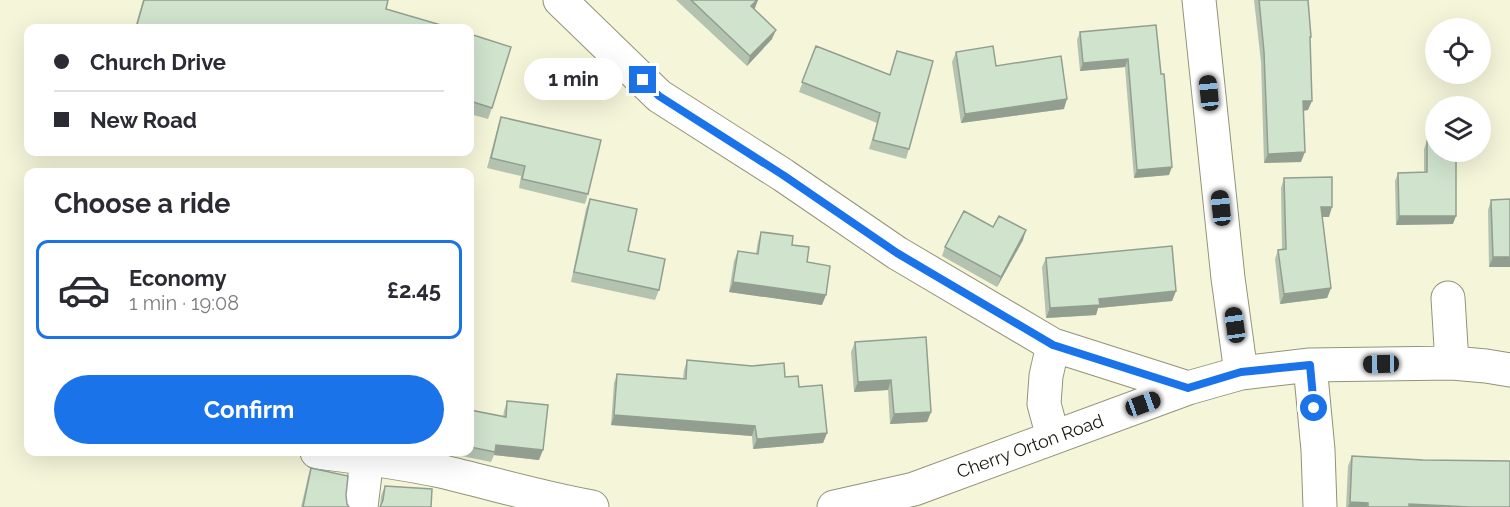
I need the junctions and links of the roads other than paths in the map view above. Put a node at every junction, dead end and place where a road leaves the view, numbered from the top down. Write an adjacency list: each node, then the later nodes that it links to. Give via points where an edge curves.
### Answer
1 (560, 0): 4 (street, via 659,96 897,253)
2 (1199, 0): 8 (street)
3 (1448, 298): 5 (street)
4 (1053, 345): 9 (street); 10 (street, via 1044,404)
5 (1452, 363): 6 (street, Cherry Orton Road); 7 (street, Cherry Orton Road)
6 (1310, 365): 8 (street, Cherry Orton Road); 16 (street)
7 (1510, 370)
8 (1241, 372): 9 (street, Cherry Orton Road)
9 (1188, 388): 10 (street, Cherry Orton Road)
10 (1053, 437): 15 (street, Cherry Orton Road, via 914,489)
11 (350, 456): 12 (street)
12 (367, 458): 13 (street); 14 (street)
13 (361, 507)
14 (592, 507)
15 (834, 507)
16 (1320, 507)

